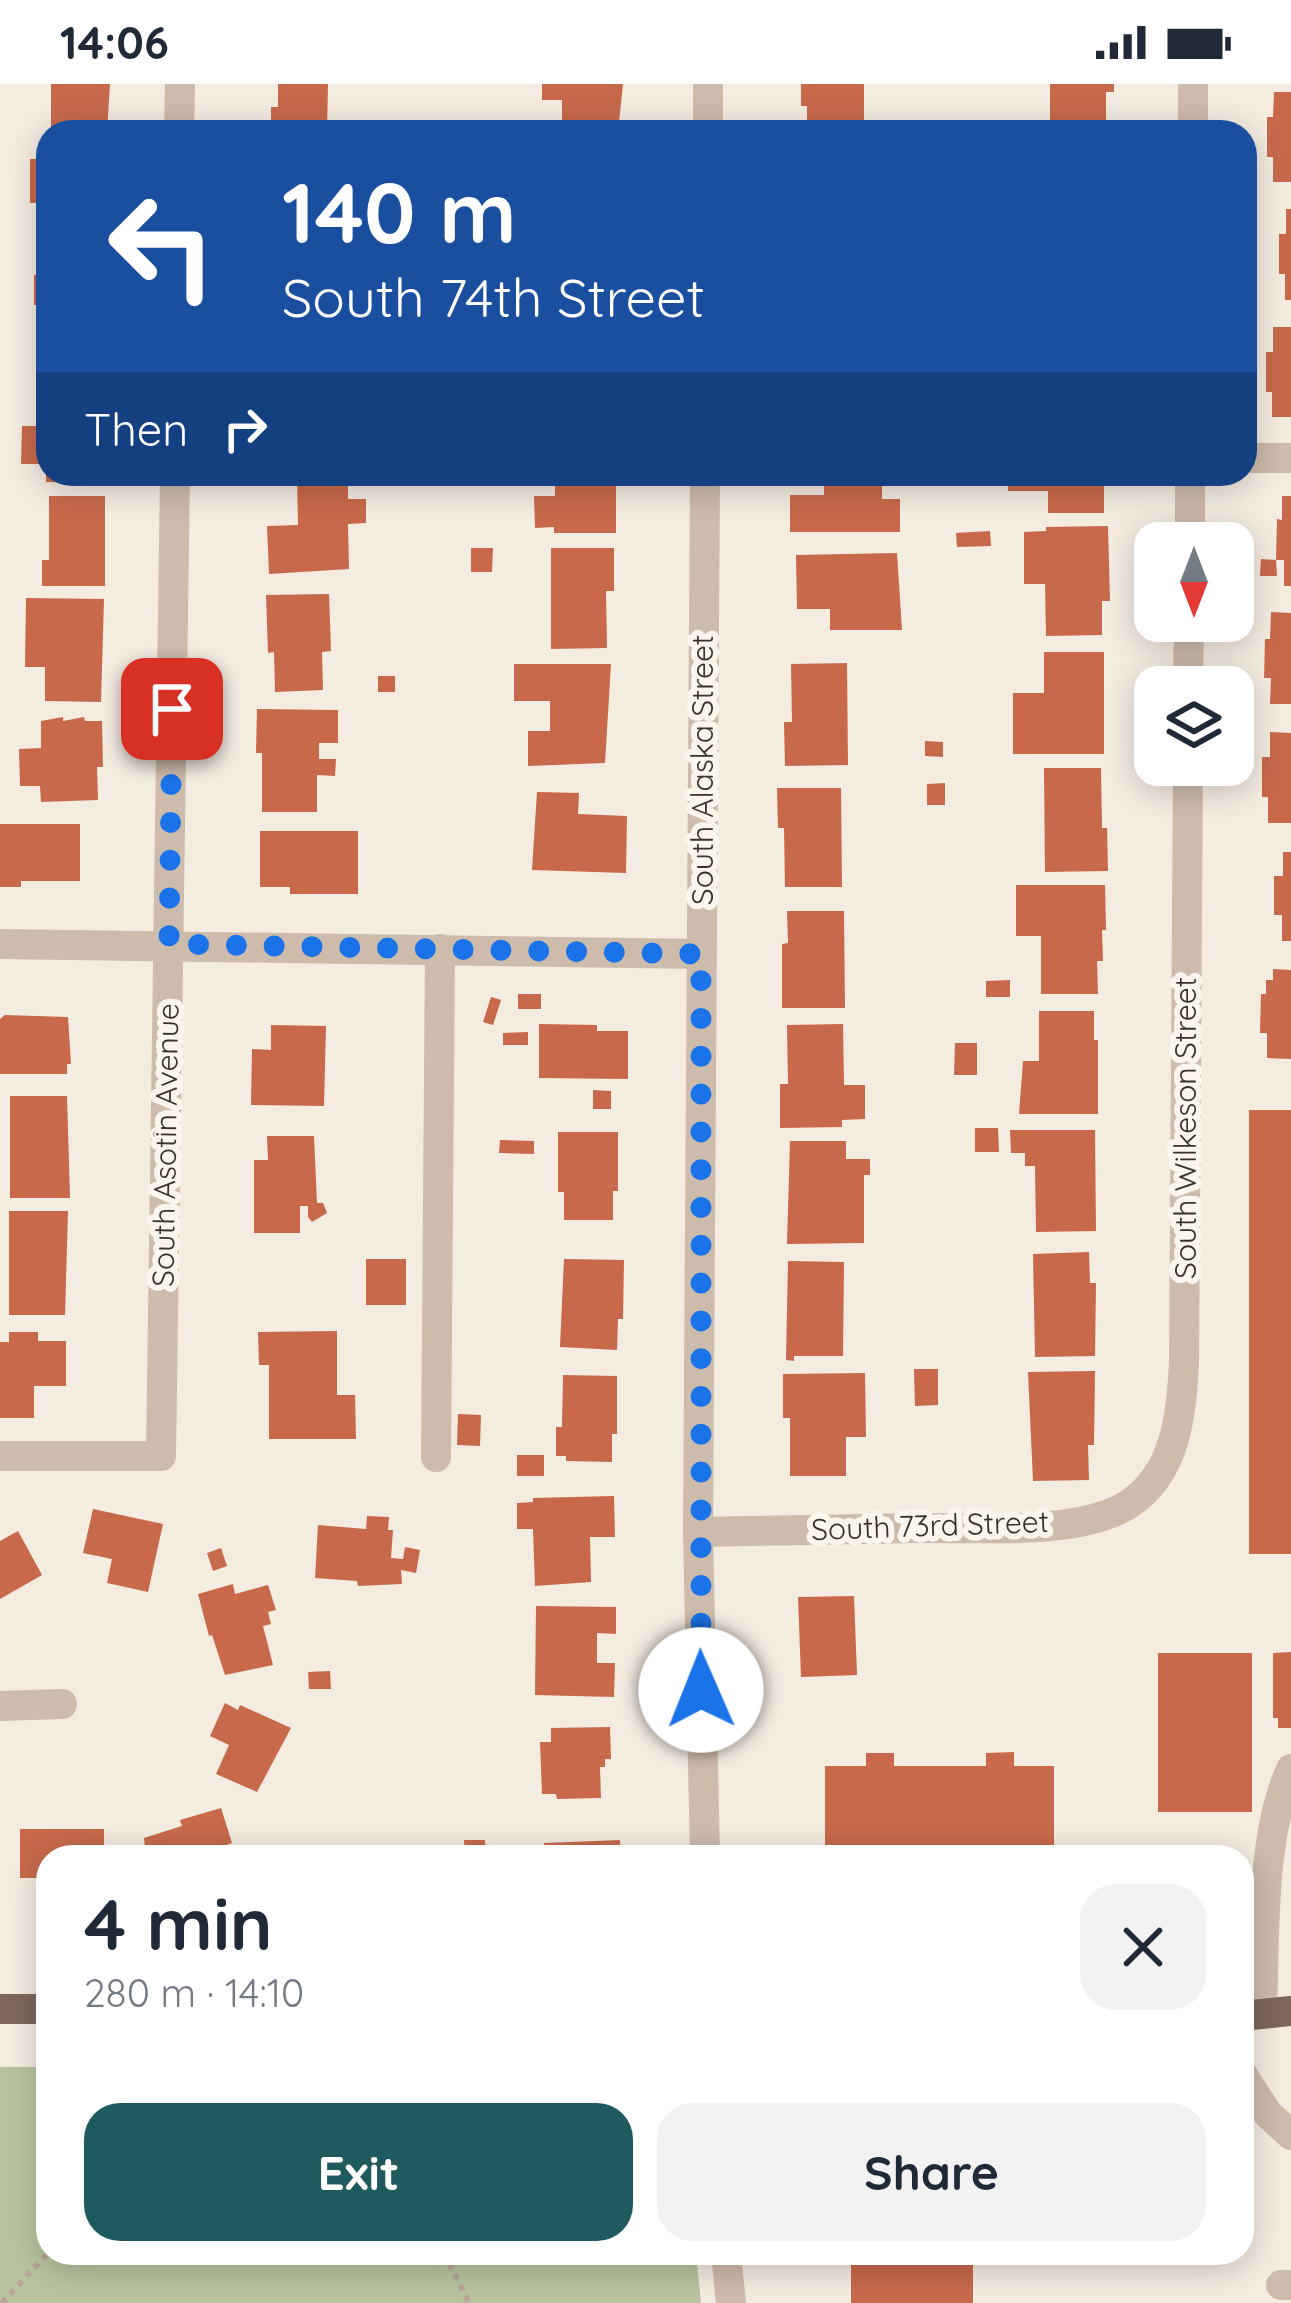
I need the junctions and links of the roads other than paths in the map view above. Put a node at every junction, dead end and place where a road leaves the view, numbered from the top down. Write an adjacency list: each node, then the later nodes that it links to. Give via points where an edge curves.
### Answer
1 (180, 84): 4 (street)
2 (708, 84): 5 (street)
3 (1193, 84): 6 (street)
4 (179, 120)
5 (708, 120)
6 (1193, 120)
7 (1257, 458): 8 (street)
8 (1291, 458)
9 (175, 486): 15 (street, South Asotin Avenue)
10 (705, 486): 17 (street, South Alaska Street)
11 (1190, 486): 12 (street)
12 (1190, 522)
13 (1188, 786): 20 (street, South Wilkeson Street, via 1184,1363 1176,1437)
14 (0, 944): 15 (street)
15 (169, 944): 16 (street); 18 (street, South Asotin Avenue, via 161,1456)
16 (440, 949): 17 (street); 19 (street)
17 (701, 954): 21 (street, South Alaska Street)
18 (0, 1456)
19 (436, 1457)
20 (1151, 1485): 21 (street, South 73rd Street, via 1108,1514 1048,1524)
21 (698, 1532): 25 (street, South Alaska Street)
22 (62, 1704): 23 (street)
23 (0, 1706)
24 (1291, 1769): 28 (street, via 1267,1893)
25 (705, 1845)
26 (0, 2009): 27 (main road)
27 (36, 2009)
28 (1265, 2014)
29 (1254, 2092): 30 (street)
30 (1291, 2135)
31 (726, 2265): 32 (street)
32 (731, 2303)

